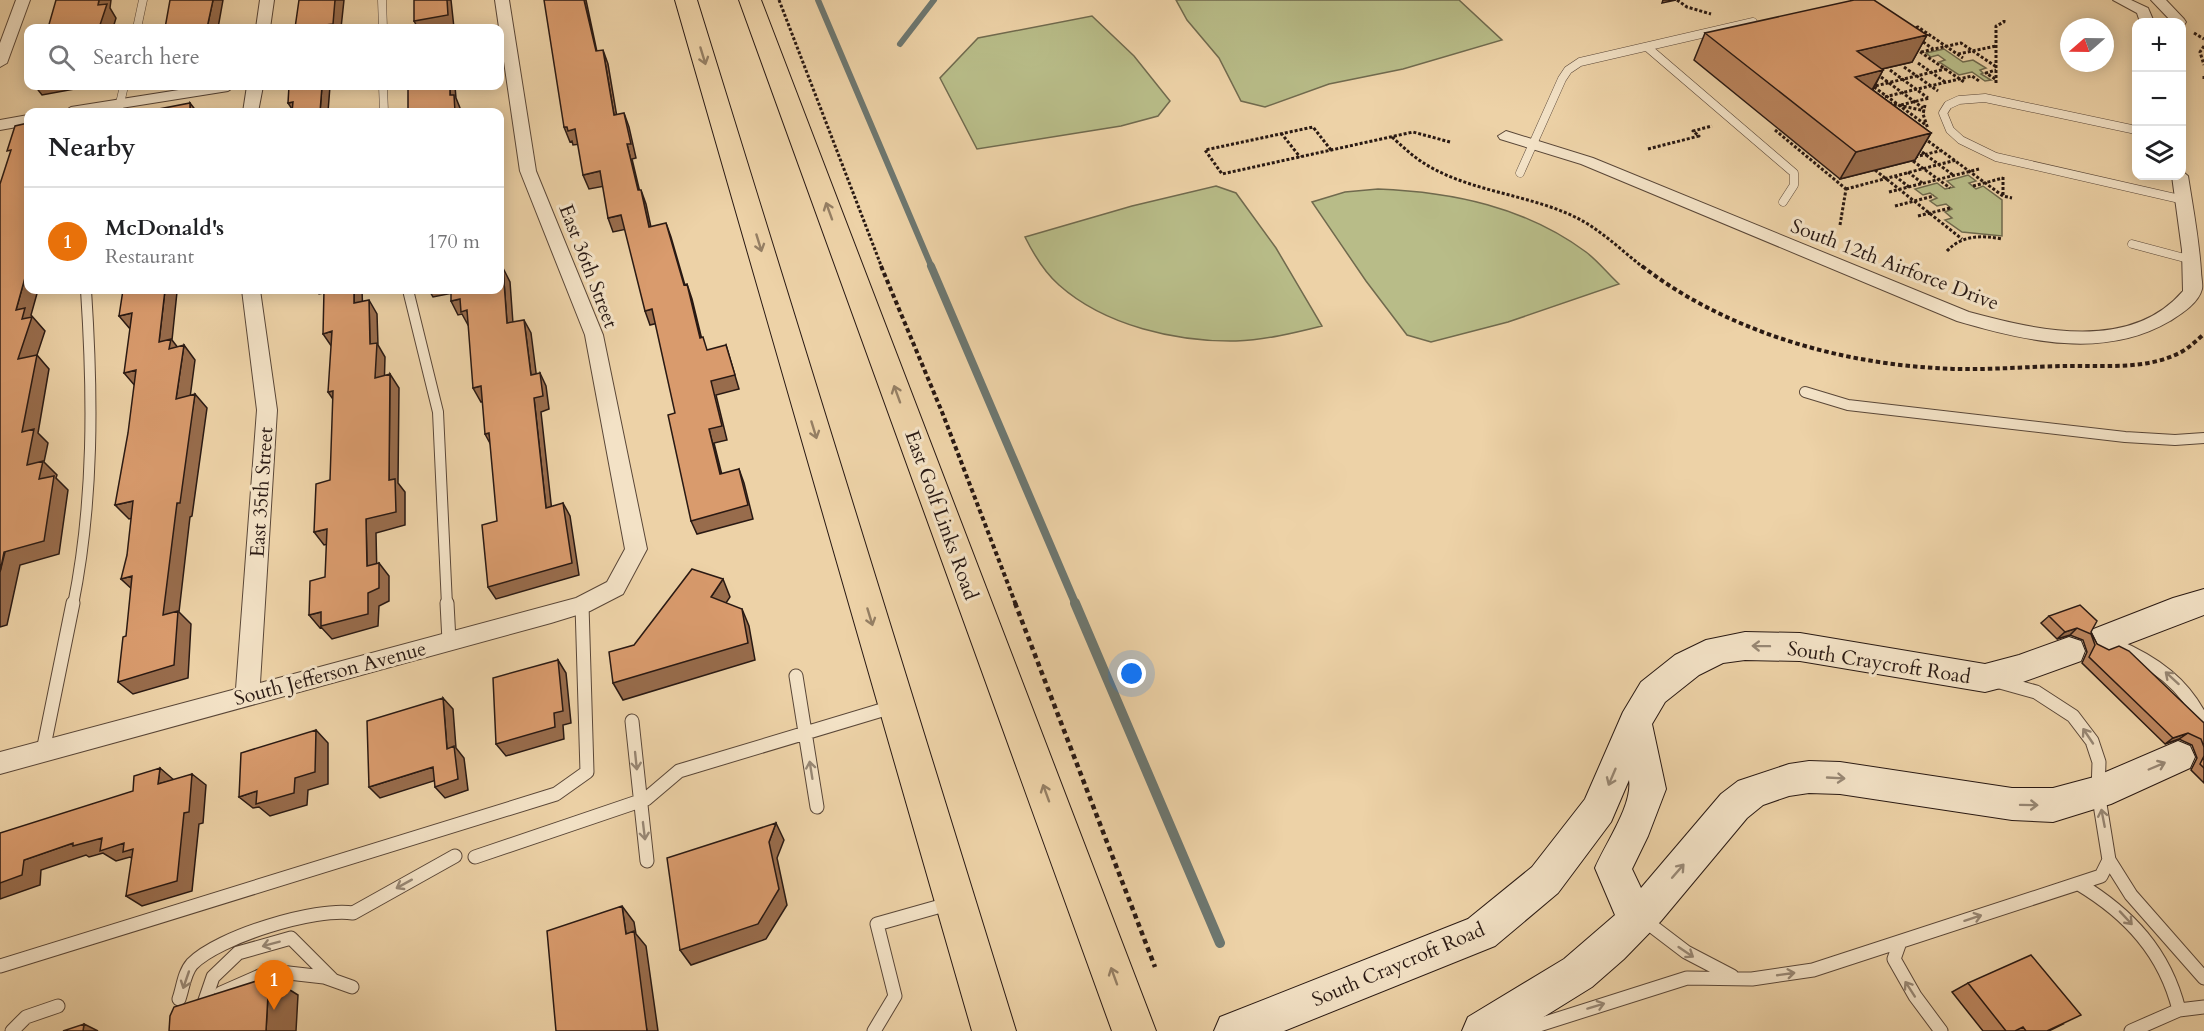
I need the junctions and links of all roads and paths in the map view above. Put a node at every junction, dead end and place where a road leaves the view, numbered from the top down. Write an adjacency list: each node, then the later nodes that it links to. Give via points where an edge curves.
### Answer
1 (23, 0): 34 (street)
2 (143, 0): 15 (lane)
3 (267, 0): 16 (street)
4 (382, 0): 17 (lane)
5 (502, 0): 18 (street, East 36th Street)
6 (686, 0): 149 (main road, one-way to 149)
7 (750, 0): 181 (main road, East Golf Links Road, one-way to 7)
8 (779, 0): 169 (path)
9 (1677, 0): 19 (path, via 1709,13)
10 (2120, 0): 12 (street, via 2143,11)
11 (2158, 0): 13 (street)
12 (2146, 18)
13 (2176, 18)
14 (1753, 21): 19 (lane)
15 (138, 24)
16 (264, 24)
17 (383, 24)
18 (503, 24)
19 (1728, 27): 24 (lane)
20 (1931, 36): 21 (path); 21 (path, via 1918,27 1906,30); 25 (path)
21 (1919, 39): 22 (path); 29 (path)
22 (1912, 41)
23 (504, 43): 140 (street, East 36th Street, via 528,171 594,336)
24 (1647, 46): 90 (lane, via 1580,62 1568,70); 123 (lane, via 1794,173 1794,186)
25 (1946, 46): 29 (path); 30 (path, via 1960,43); 32 (path)
26 (1996, 46): 30 (path)
27 (2204, 46): 36 (path, via 2200,52)
28 (1913, 47): 31 (path)
29 (1933, 49): 31 (path)
30 (1973, 51): 32 (path); 37 (path)
31 (1920, 52): 39 (path)
32 (1958, 54): 33 (path)
33 (1963, 58)
34 (0, 63)
35 (1918, 63): 42 (path)
36 (2204, 65)
37 (1996, 66)
38 (1904, 67): 44 (path)
39 (1944, 69): 42 (path); 46 (path)
40 (1890, 70): 45 (path)
41 (1996, 70): 47 (path, via 1986,73)
42 (1931, 72): 44 (path); 50 (path)
43 (1876, 74): 49 (path)
44 (1917, 76): 45 (path); 54 (path)
45 (1903, 79): 49 (path); 57 (path)
46 (1959, 79): 50 (path); 51 (path, via 1971,76); 52 (path)
47 (1996, 79)
48 (1867, 82): 53 (path)
49 (1889, 82): 53 (path); 62 (path)
50 (1945, 82): 54 (path); 55 (path)
51 (1981, 82)
52 (1965, 83)
53 (1873, 86): 56 (path); 64 (path)
54 (1931, 86): 57 (path); 63 (path)
55 (1950, 86)
56 (1866, 88)
57 (1916, 89): 62 (path); 66 (path, via 1929,98)
58 (123, 90): 69 (lane)
59 (208, 90): 69 (street)
60 (254, 90): 70 (street)
61 (383, 90): 71 (lane)
62 (1903, 93): 64 (path); 66 (path)
63 (1941, 93)
64 (1887, 96): 65 (path); 68 (path)
65 (1873, 100): 67 (path); 68 (path)
66 (1915, 102): 68 (path); 72 (path)
67 (1880, 104)
68 (1899, 106): 73 (path); 75 (path); 76 (path)
69 (119, 108)
70 (252, 108)
71 (384, 108)
72 (1923, 108)
73 (1886, 109)
74 (1923, 113): 76 (path)
75 (1944, 115): 81 (lane, via 1948,105 1959,100 1984,98); 95 (lane, via 1950,130)
76 (1913, 116): 77 (path); 80 (path, via 1926,125)
77 (1906, 117)
78 (24, 121): 79 (street)
79 (0, 125)
80 (1920, 127)
81 (2132, 129)
82 (1281, 134): 93 (path, via 1313,127); 97 (path); 97 (path, via 1205,150 1222,174)
83 (1920, 134): 87 (path)
84 (1506, 136): 90 (street, South 12th Airforce Drive)
85 (1392, 137): 137 (path, via 1442,174 1574,216 1672,286 1726,316 1782,338 1839,354 1957,369 2103,364 2173,356)
86 (1935, 137): 87 (path)
87 (1927, 140): 88 (path); 94 (path)
88 (1919, 141)
89 (1450, 142): 93 (path, via 1413,132)
90 (1534, 143): 105 (lane); 133 (street, South 12th Airforce Drive, via 1587,161 1964,317 2016,331 2079,339 2124,333 2160,321 2193,289)
91 (1911, 143): 96 (path)
92 (1949, 148): 94 (path)
93 (1331, 150): 97 (path)
94 (1941, 150): 96 (path); 98 (path)
95 (1984, 152): 98 (path); 121 (lane)
96 (1925, 154): 99 (path); 100 (path, via 1914,159)
97 (1300, 157)
98 (1954, 160): 99 (path); 103 (path)
99 (1938, 164): 100 (path); 106 (path)
100 (1923, 168): 104 (path); 110 (path)
101 (1980, 168): 103 (path)
102 (1875, 171): 108 (path)
103 (1969, 171): 106 (path); 112 (path)
104 (1908, 172): 107 (path); 113 (path)
105 (1520, 173)
106 (1953, 175): 110 (path)
107 (1895, 176): 108 (path); 115 (path)
108 (1885, 178): 117 (path); 128 (path, via 1846,189)
109 (2003, 178): 112 (path)
110 (1938, 180): 113 (path); 116 (path)
111 (2181, 180): 121 (street, South 12th Airforce Drive)
112 (1985, 183): 114 (path); 120 (path)
113 (1923, 184): 115 (path)
114 (1973, 186)
115 (1910, 187): 117 (path)
116 (1950, 188)
117 (1900, 190): 118 (path); 122 (path)
118 (1889, 192)
119 (1934, 196): 122 (path)
120 (2013, 198)
121 (2184, 200): 133 (street, South 12th Airforce Drive)
122 (1914, 201): 124 (path); 126 (path)
123 (1783, 202)
124 (1895, 206)
125 (1950, 208): 126 (path)
126 (1930, 213): 127 (path); 129 (path)
127 (1918, 216)
128 (1840, 225)
129 (1962, 239): 130 (path); 132 (path)
130 (2002, 239)
131 (2132, 244): 133 (lane)
132 (1947, 251)
133 (2192, 260)
134 (86, 294): 154 (lane, via 91,457 82,560)
135 (252, 294): 148 (street, East 35th Street, via 267,410)
136 (409, 294): 144 (lane, via 438,412)
137 (2204, 334)
138 (1806, 392): 139 (lane, via 1848,405 2079,432 2175,440)
139 (2204, 438)
140 (636, 549): 142 (street, South Jefferson Avenue, via 615,588)
141 (2204, 602): 143 (main road)
142 (582, 605): 144 (street, South Jefferson Avenue); 168 (lane, via 587,772 556,794)
143 (2102, 640): 152 (lane, one-way to 143, via 2188,694 2168,674)
144 (449, 641): 148 (street, South Jefferson Avenue)
145 (2069, 651): 147 (main road, South Craycroft Road)
146 (796, 676): 153 (lane)
147 (1985, 678): 151 (main road, South Craycroft Road, one-way to 151, via 1800,646 1745,646 1718,651 1687,665 1653,692); 157 (lane, one-way to 147, via 2099,762 2092,741 2073,716 2036,692)
148 (247, 695): 154 (street, South Jefferson Avenue)
149 (897, 706): 153 (lane); 165 (main road)
150 (632, 721): 158 (lane, one-way to 158)
151 (1635, 723): 166 (main road, via 1648,789 1613,868 1630,906); 182 (main road, South Craycroft Road, one-way to 182, via 1598,810 1545,880 1480,933)
152 (2204, 725)
153 (805, 733): 158 (lane, via 679,771); 159 (lane, one-way to 153)
154 (43, 751): 156 (street, South Jefferson Avenue)
155 (2178, 757): 157 (main road, one-way to 155)
156 (0, 763)
157 (2098, 792): 162 (lane, one-way to 157); 166 (main road, one-way to 157, via 1734,806 1750,793 1789,780 1839,778 2012,804 2053,805)
158 (640, 801): 161 (lane); 163 (lane, one-way to 163)
159 (817, 807)
160 (455, 856): 174 (lane, one-way to 174, via 353,913 346,909 327,910 218,947 191,965)
161 (475, 857)
162 (2109, 860): 164 (lane, via 2101,876); 170 (lane, via 2131,895)
163 (647, 861)
164 (2079, 884): 167 (lane, one-way to 164); 177 (lane, one-way to 177, via 2104,898 2140,934 2166,967 2176,988)
165 (955, 902): 179 (lane, via 877,924 895,996); 180 (main road)
166 (1640, 916): 171 (lane, one-way to 171, via 1703,964); 183 (main road, via 1592,962 1554,990)
167 (1900, 942): 171 (lane, one-way to 167, via 1813,970); 185 (lane, one-way to 167, via 1894,959)
168 (0, 966)
169 (1155, 968)
170 (2204, 978)
171 (1737, 979): 184 (lane, one-way to 171, via 1687,978)
172 (333, 980): 172 (lane, one-way to 172, via 291,939 238,953 213,977 199,1020 212,997 271,971); 173 (lane)
173 (352, 987)
174 (179, 999)
175 (58, 1006): 178 (lane, via 26,1017)
176 (2204, 1007): 177 (lane)
177 (2179, 1010): 186 (lane)
178 (12, 1031)
179 (874, 1031)
180 (994, 1031)
181 (1134, 1031)
182 (1234, 1031)
183 (1482, 1031)
184 (1520, 1031)
185 (1941, 1031)
186 (2131, 1031)

